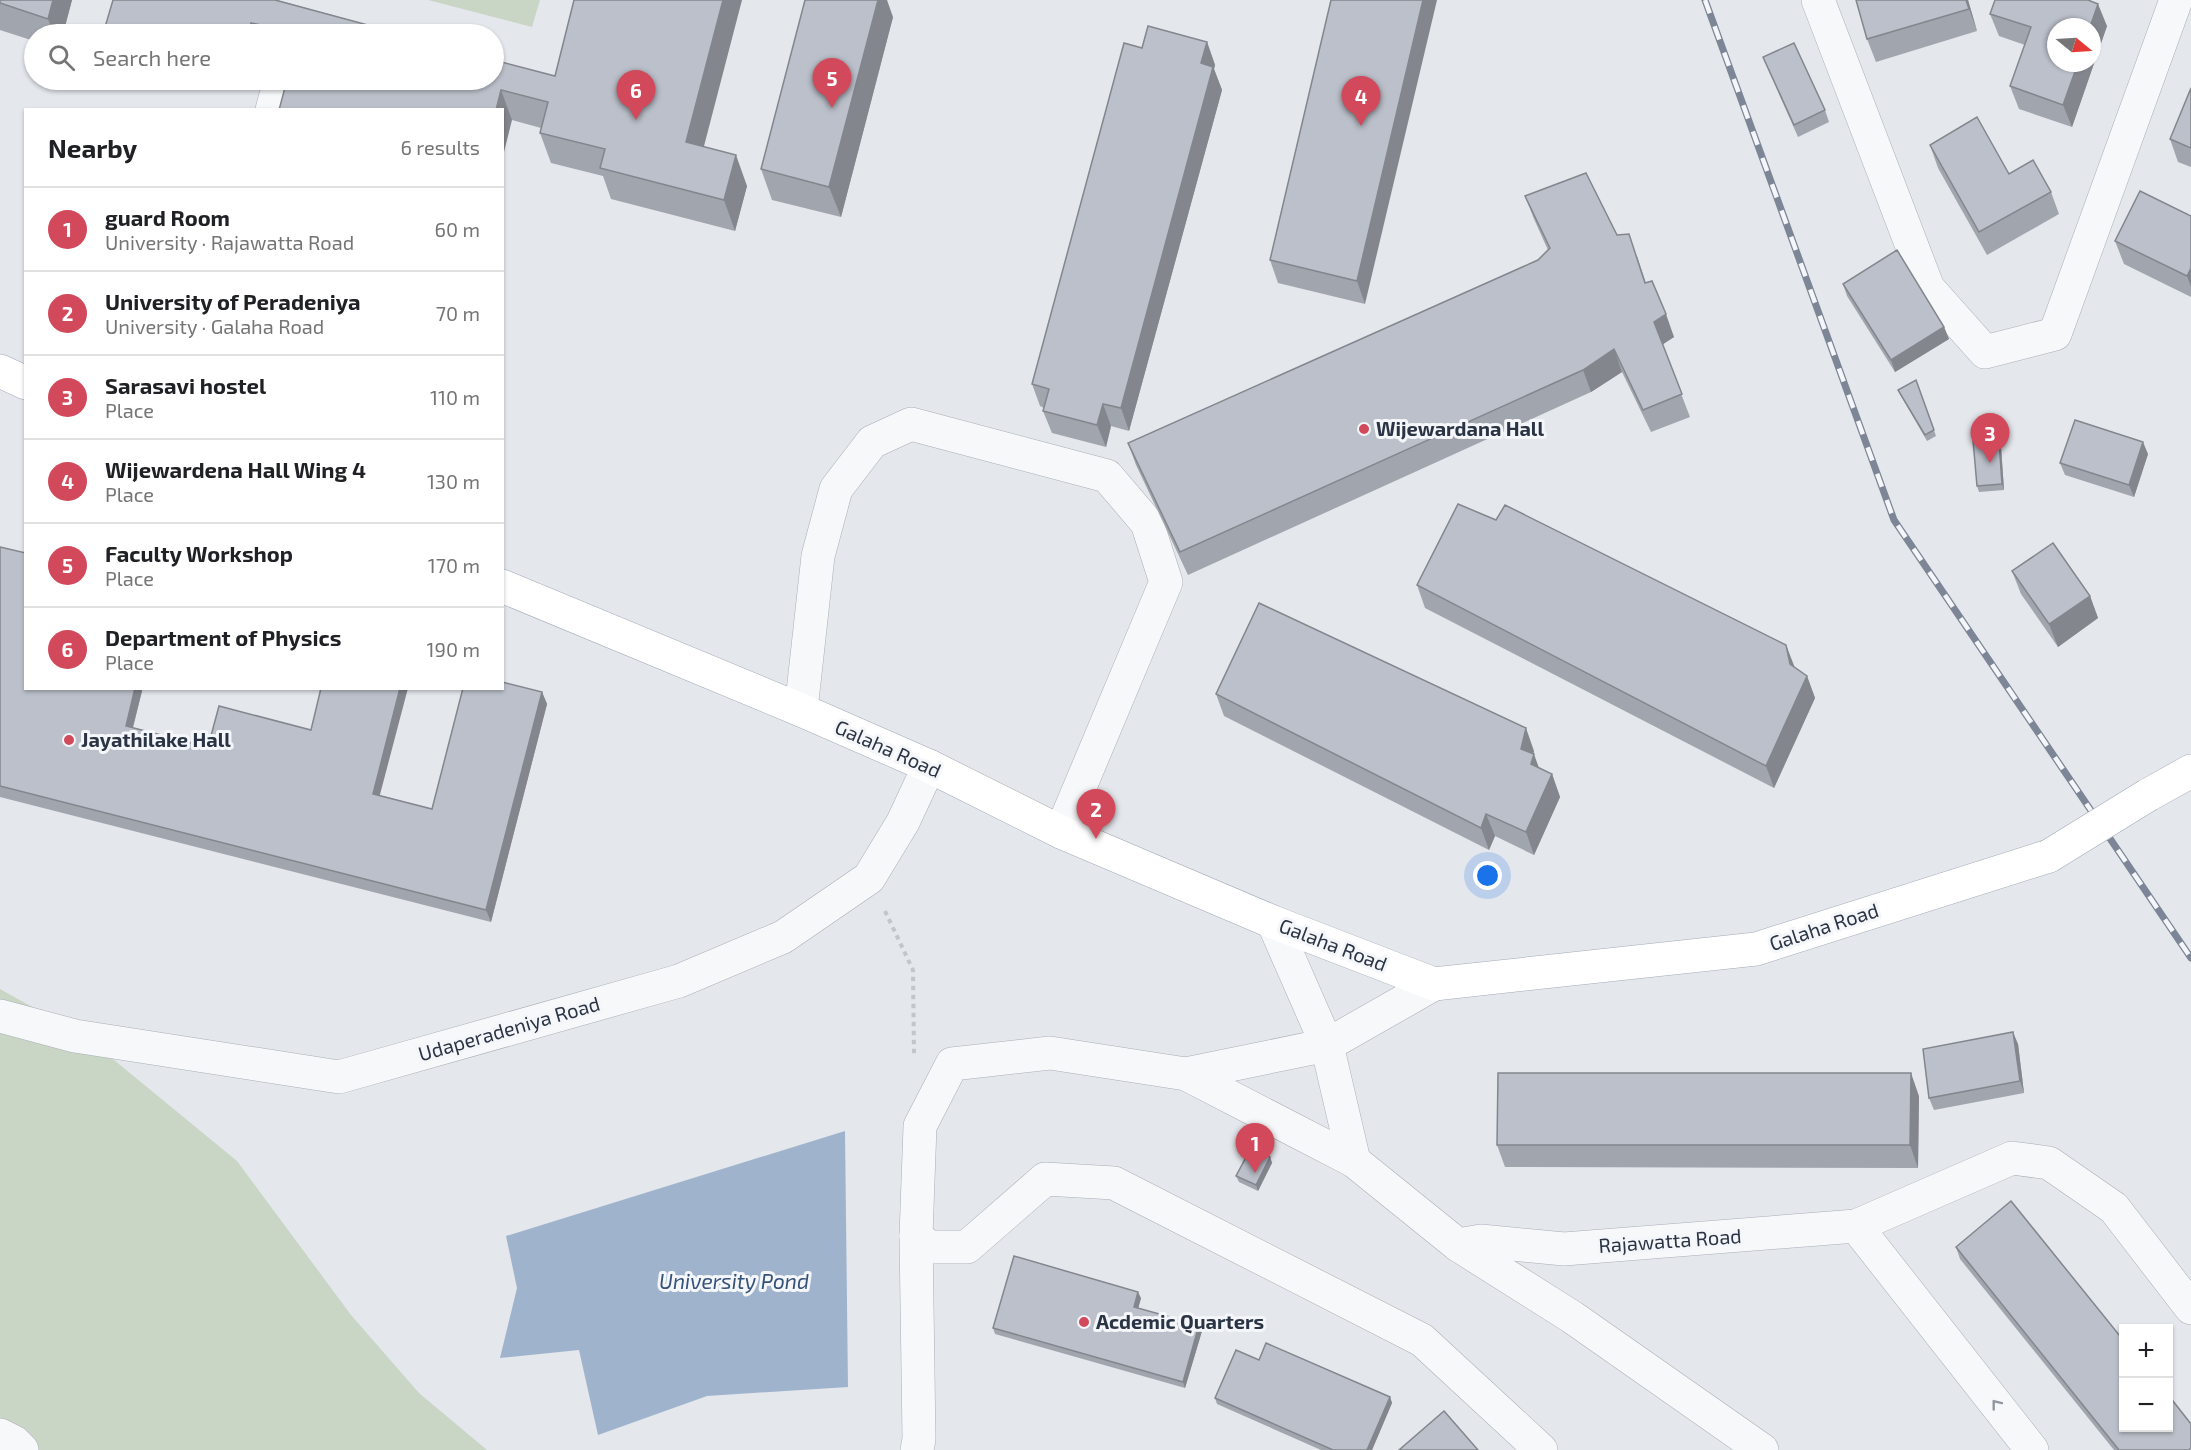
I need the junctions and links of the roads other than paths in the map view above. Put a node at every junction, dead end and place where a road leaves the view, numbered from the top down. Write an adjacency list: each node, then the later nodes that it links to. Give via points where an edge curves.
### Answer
1 (1818, 0): 2 (street, via 1928,288 1985,352 2055,334)
2 (2176, 0)
3 (277, 90): 4 (street)
4 (273, 108)
5 (0, 371): 6 (main road)
6 (24, 382)
7 (504, 587): 8 (main road, Galaha Road)
8 (801, 710): 9 (main road, Galaha Road); 11 (street, via 818,556 836,489 872,442 911,424 1107,476 1147,523 1166,582)
9 (929, 766): 11 (main road, Galaha Road); 14 (street, Udaperadeniya Road, via 903,822 869,878 783,937 679,981 339,1077 75,1036)
10 (2191, 771): 13 (main road, Galaha Road, bridge, via 2049,856 1756,949)
11 (1061, 832): 12 (main road, Galaha Road)
12 (1273, 922): 13 (main road, Galaha Road); 15 (street)
13 (1434, 984): 15 (street)
14 (0, 1016)
15 (1327, 1045): 16 (street); 17 (street)
16 (1186, 1074): 17 (street); 19 (street, via 1050,1053 952,1064 920,1126)
17 (1354, 1161): 20 (street)
18 (1856, 1226): 20 (street, Rajawatta Road, via 1564,1249 1481,1241); 21 (street, Rajawatta Road, via 2012,1158 2049,1162 2114,1208); 27 (street, one-way to 18)
19 (916, 1236): 24 (street); 25 (street, via 929,1247 967,1247 1045,1179 1114,1183 1422,1340)
20 (1458, 1245): 26 (street, via 1572,1317)
21 (2191, 1308)
22 (0, 1435): 23 (street)
23 (22, 1450)
24 (917, 1450)
25 (1541, 1450)
26 (1762, 1450)
27 (2032, 1450)

